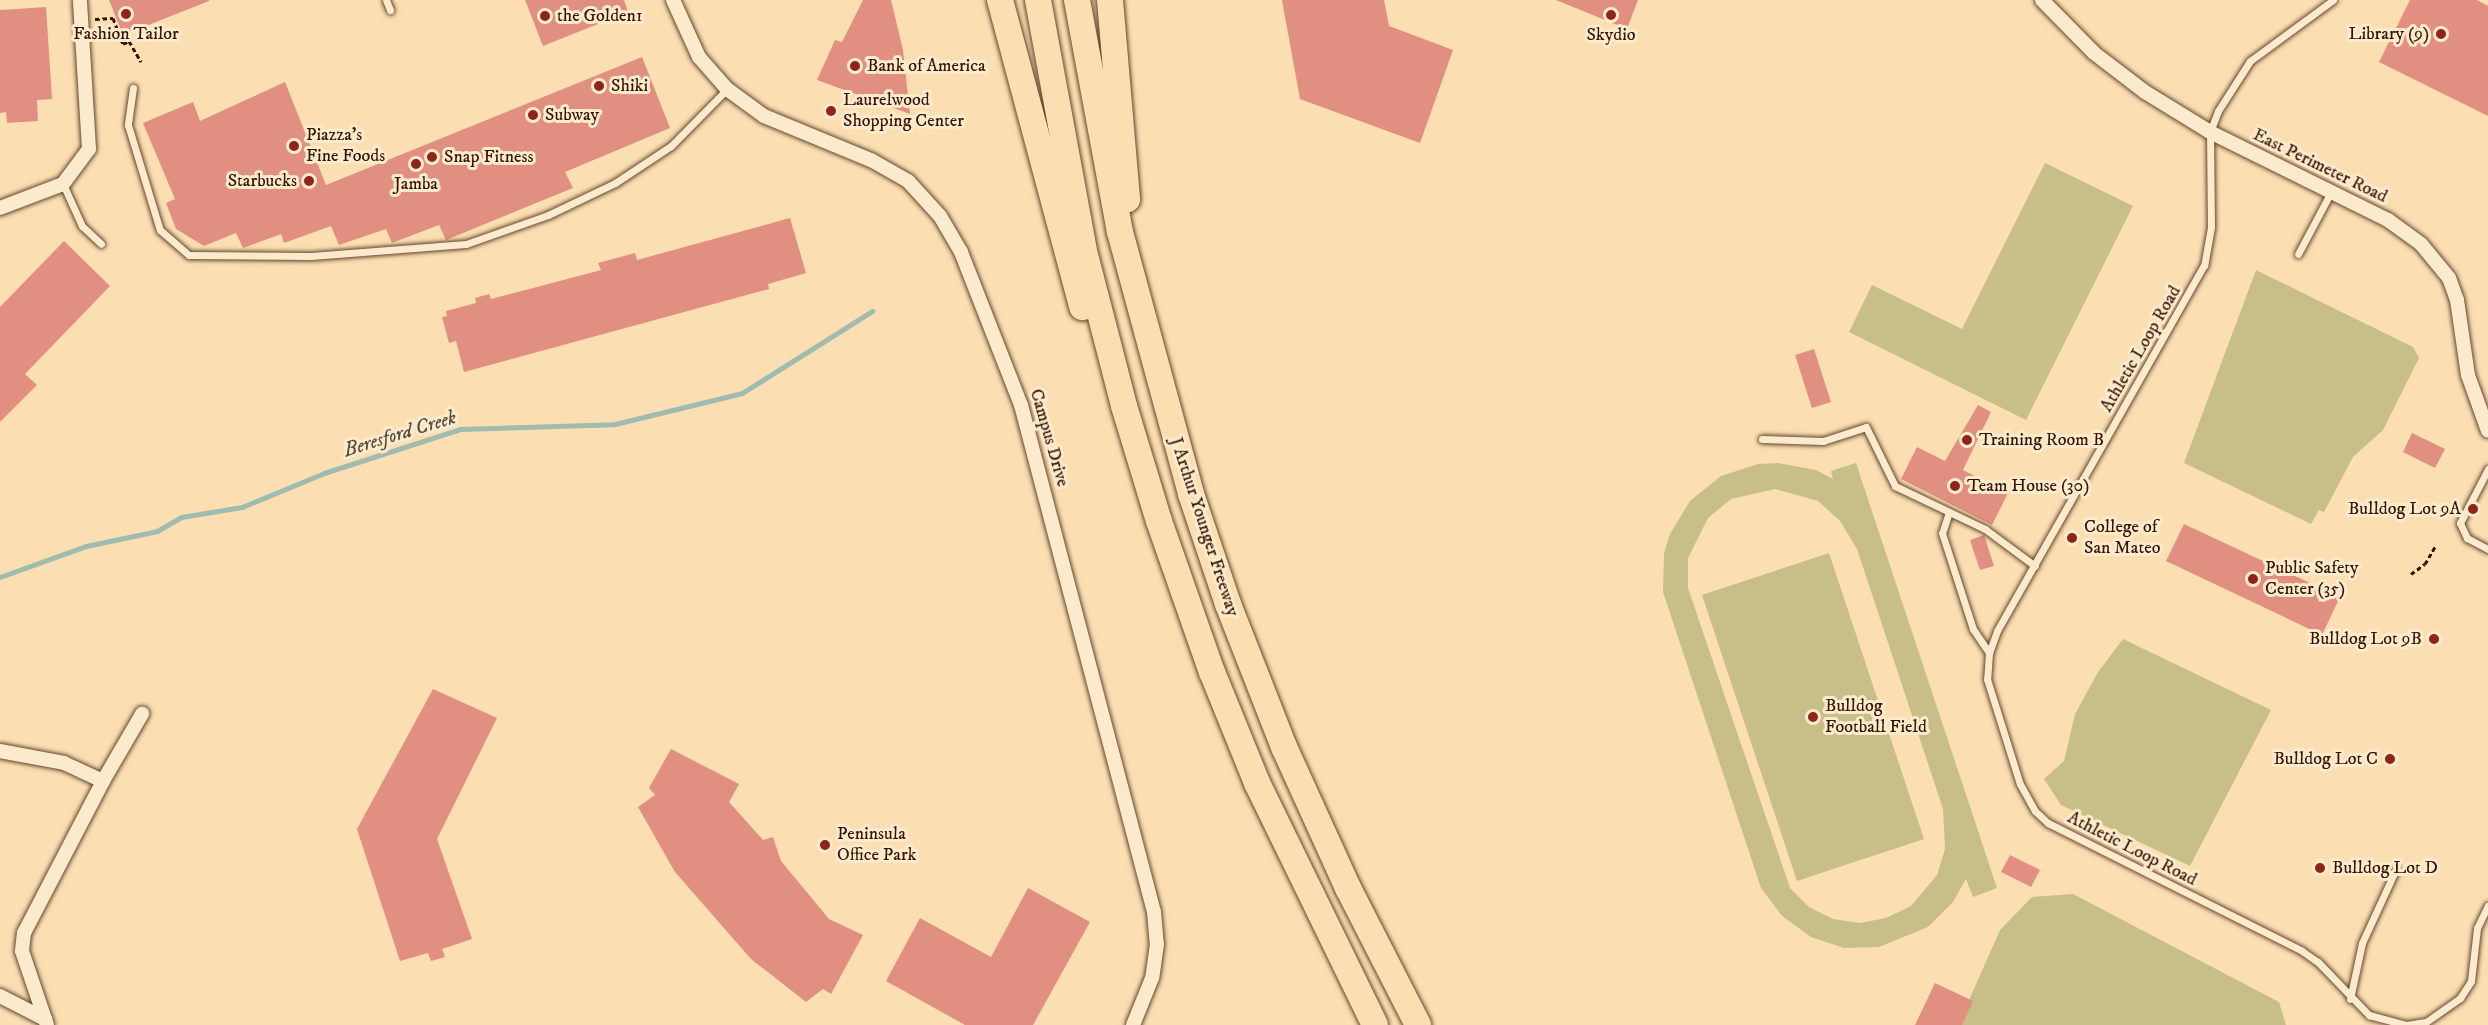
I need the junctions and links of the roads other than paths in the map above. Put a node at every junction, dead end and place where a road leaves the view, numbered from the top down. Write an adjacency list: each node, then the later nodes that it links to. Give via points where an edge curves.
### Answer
1 (80, 0): 14 (street, via 89,149)
2 (386, 0): 10 (lane)
3 (673, 0): 12 (street, Campus Drive, via 699,57)
4 (1000, 0): 22 (highway, via 1073,279)
5 (1038, 0): 22 (highway, via 1076,212)
6 (1077, 0): 19 (highway, J Arthur Younger Freeway, via 1104,155)
7 (1110, 0): 19 (highway)
8 (2042, 0): 13 (street, East Perimeter Road, via 2118,74)
9 (2332, 0): 13 (lane, via 2250,61 2224,100)
10 (390, 10)
11 (133, 88): 12 (lane, via 128,124 160,230 189,255 311,256 466,244 548,215 615,183 672,146)
12 (727, 89): 36 (street, Campus Drive, via 764,116 871,160 908,182 940,216 961,252 1022,405 1154,912 1157,944 1152,978)
13 (2210, 132): 15 (street, East Perimeter Road); 26 (lane, Athletic Loop Road, via 2211,227 2204,265)
14 (63, 184): 16 (street); 17 (lane, via 82,226)
15 (2331, 192): 18 (lane); 20 (street, East Perimeter Road, via 2404,230 2421,243 2449,278 2462,323 2468,375)
16 (0, 208)
17 (101, 243)
18 (2298, 254)
19 (1137, 307): 38 (highway, J Arthur Younger Freeway, via 1191,494 1256,676 1316,819)
20 (2488, 430)
21 (1762, 439): 24 (lane, via 1823,441 1866,427 1895,486)
22 (1135, 444): 37 (highway, via 1178,578 1238,737 1303,883)
23 (2488, 470): 25 (lane, via 2460,523 2467,538)
24 (1949, 512): 26 (lane, via 1985,529); 27 (lane, via 1942,533 1973,629)
25 (2488, 549)
26 (2034, 566): 27 (lane, Athletic Loop Road)
27 (1989, 653): 34 (lane, Athletic Loop Road, via 1990,695 2020,784 2035,811 2064,833 2302,951 2318,962)
28 (142, 714): 30 (street)
29 (0, 751): 30 (street, via 64,763)
30 (103, 781): 35 (street, via 24,933 22,951)
31 (2396, 869): 34 (lane, via 2362,943)
32 (2488, 905): 34 (lane, Athletic Loop Road, via 2477,928 2471,981 2444,1012 2426,1022 2385,1022)
33 (0, 996): 35 (street)
34 (2350, 999)
35 (46, 1022)
36 (1133, 1025)
37 (1375, 1025)
38 (1418, 1025)

